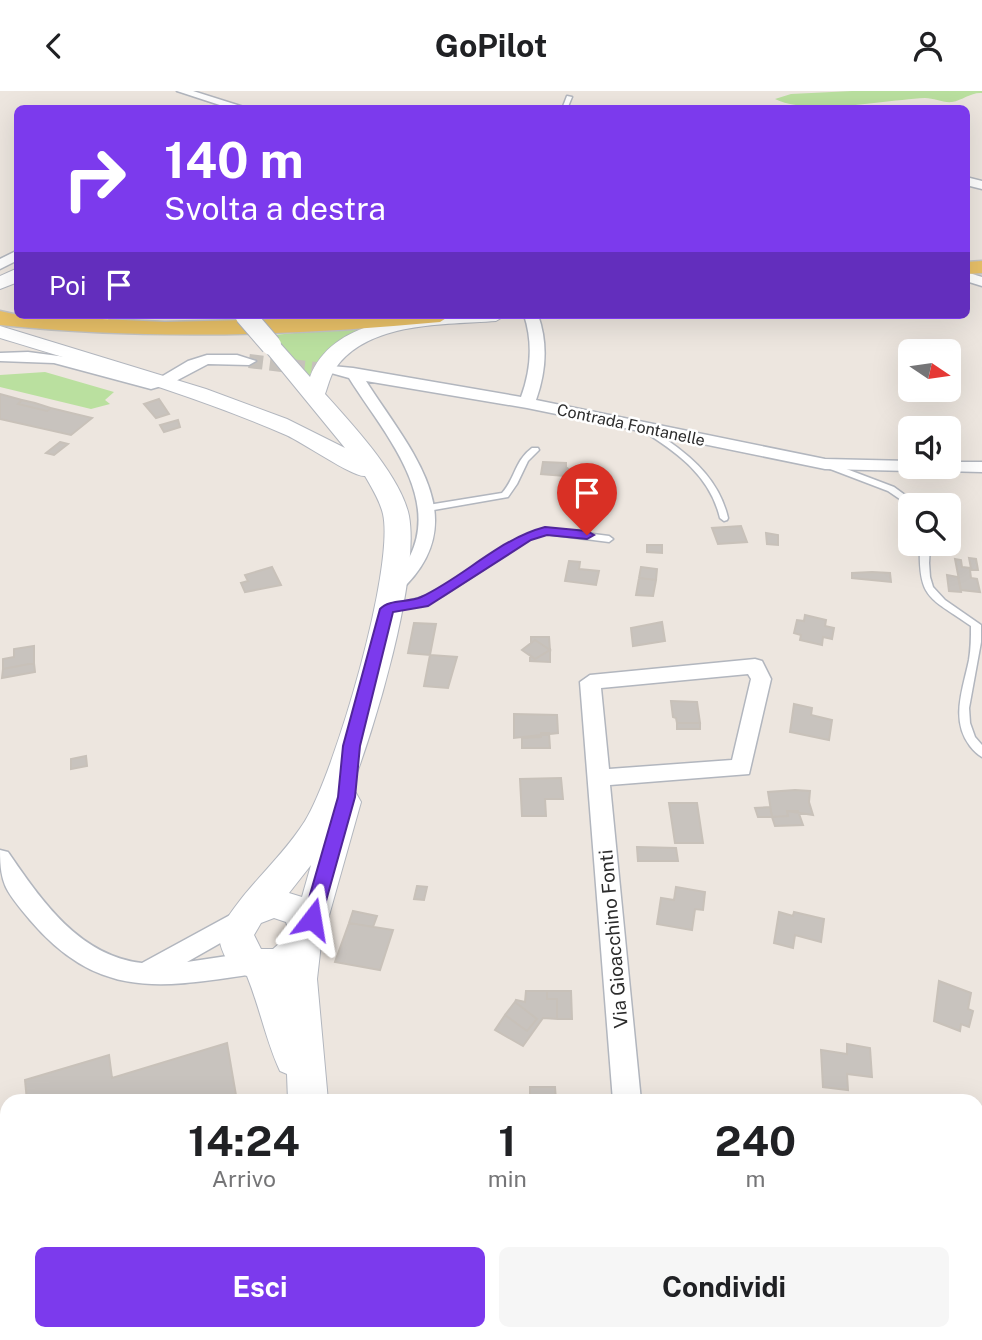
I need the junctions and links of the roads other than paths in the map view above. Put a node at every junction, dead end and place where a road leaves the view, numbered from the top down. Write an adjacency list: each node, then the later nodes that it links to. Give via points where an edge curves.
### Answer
1 (182, 91): 3 (street)
2 (569, 97): 4 (lane)
3 (231, 105)
4 (566, 105)
5 (0, 318): 11 (main road, via 126,330)
6 (76, 319): 11 (main road)
7 (248, 319): 18 (main road, bridge)
8 (395, 319): 11 (main road, via 294,328)
9 (458, 319): 18 (main road, via 411,324 350,342 329,358 317,376)
10 (532, 319): 19 (street, via 538,340 533,390)
11 (187, 330)
12 (0, 332): 17 (main road)
13 (0, 357): 17 (street, via 32,354 142,384)
14 (249, 361): 17 (street, via 202,361)
15 (332, 371): 16 (street, Contrada Fontanelle)
16 (353, 373): 19 (street, Contrada Fontanelle); 28 (street, via 415,474)
17 (167, 383): 26 (main road, via 340,452)
18 (314, 394): 26 (main road)
19 (527, 403): 20 (street, Contrada Fontanelle)
20 (646, 429): 22 (street, Contrada Fontanelle); 29 (lane, via 689,460 723,505)
21 (535, 450): 28 (lane, via 517,468 514,487 505,495)
22 (825, 464): 23 (street, Contrada Fontanelle); 27 (lane)
23 (898, 466)
24 (961, 467): 25 (street)
25 (982, 467)
26 (386, 490): 32 (main road, via 397,516)
27 (898, 494)
28 (428, 508): 32 (street, via 424,544 415,566)
29 (724, 518)
30 (609, 538): 32 (lane, via 545,531 527,537 423,602)
31 (925, 556): 34 (lane, via 928,589 939,602 976,625 981,640 964,725)
32 (389, 599): 33 (main road)
33 (351, 746): 37 (main road, via 313,835); 38 (main road, via 346,797)
34 (982, 753)
35 (598, 778): 35 (street, Via Gioacchino Fonti, via 590,682 755,666 761,679 741,768); 43 (street, Via Gioacchino Fonti)
36 (0, 859): 40 (street, via 56,935 93,959)
37 (247, 915): 38 (main road, via 273,904 296,908 304,915); 39 (main road, via 236,943 239,952); 40 (street)
38 (306, 940): 39 (main road, via 285,962); 42 (main road, via 299,979)
39 (257, 964): 40 (street); 41 (main road, via 278,1007)
40 (141, 975)
41 (306, 1094)
42 (307, 1094)
43 (626, 1094)

